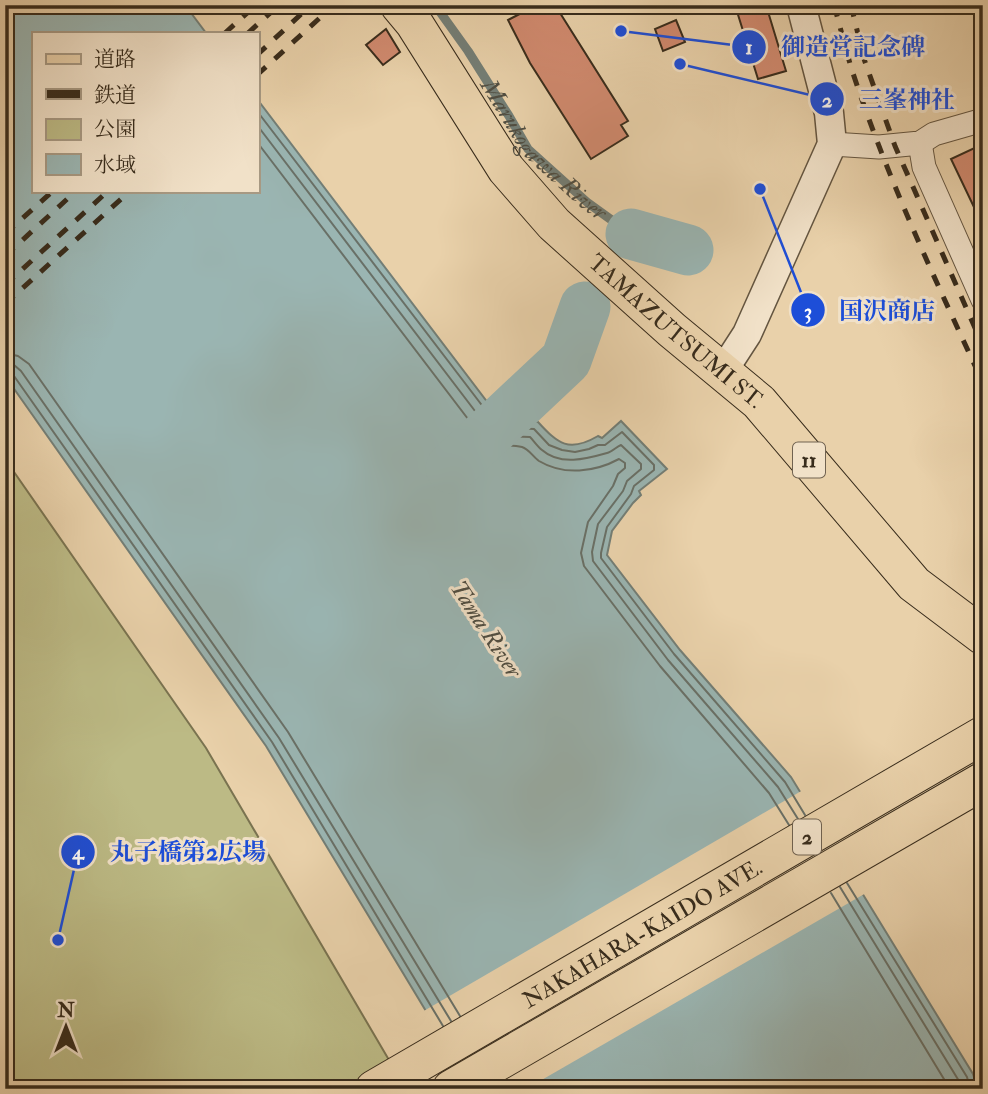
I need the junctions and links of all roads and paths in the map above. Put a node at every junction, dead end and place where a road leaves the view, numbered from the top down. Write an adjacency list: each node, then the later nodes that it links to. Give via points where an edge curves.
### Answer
1 (399, 5): 7 (main road, TAMAZUTSUMI ST. / 11, via 506,169 529,196 564,233)
2 (801, 5): 5 (street, via 829,113)
3 (983, 120): 4 (street, via 934,134)
4 (920, 143): 5 (street); 6 (street, via 924,167)
5 (832, 144): 7 (street, via 747,334)
6 (983, 300)
7 (723, 371): 8 (main road, TAMAZUTSUMI ST. / 11, via 772,415 914,584)
8 (983, 636)
9 (983, 735): 11 (main road, NAKAHARA-KAIDO AVE. / 2)
10 (983, 781): 12 (main road, NAKAHARA-KAIDO AVE. / 2)
11 (374, 1089)
12 (451, 1089)

